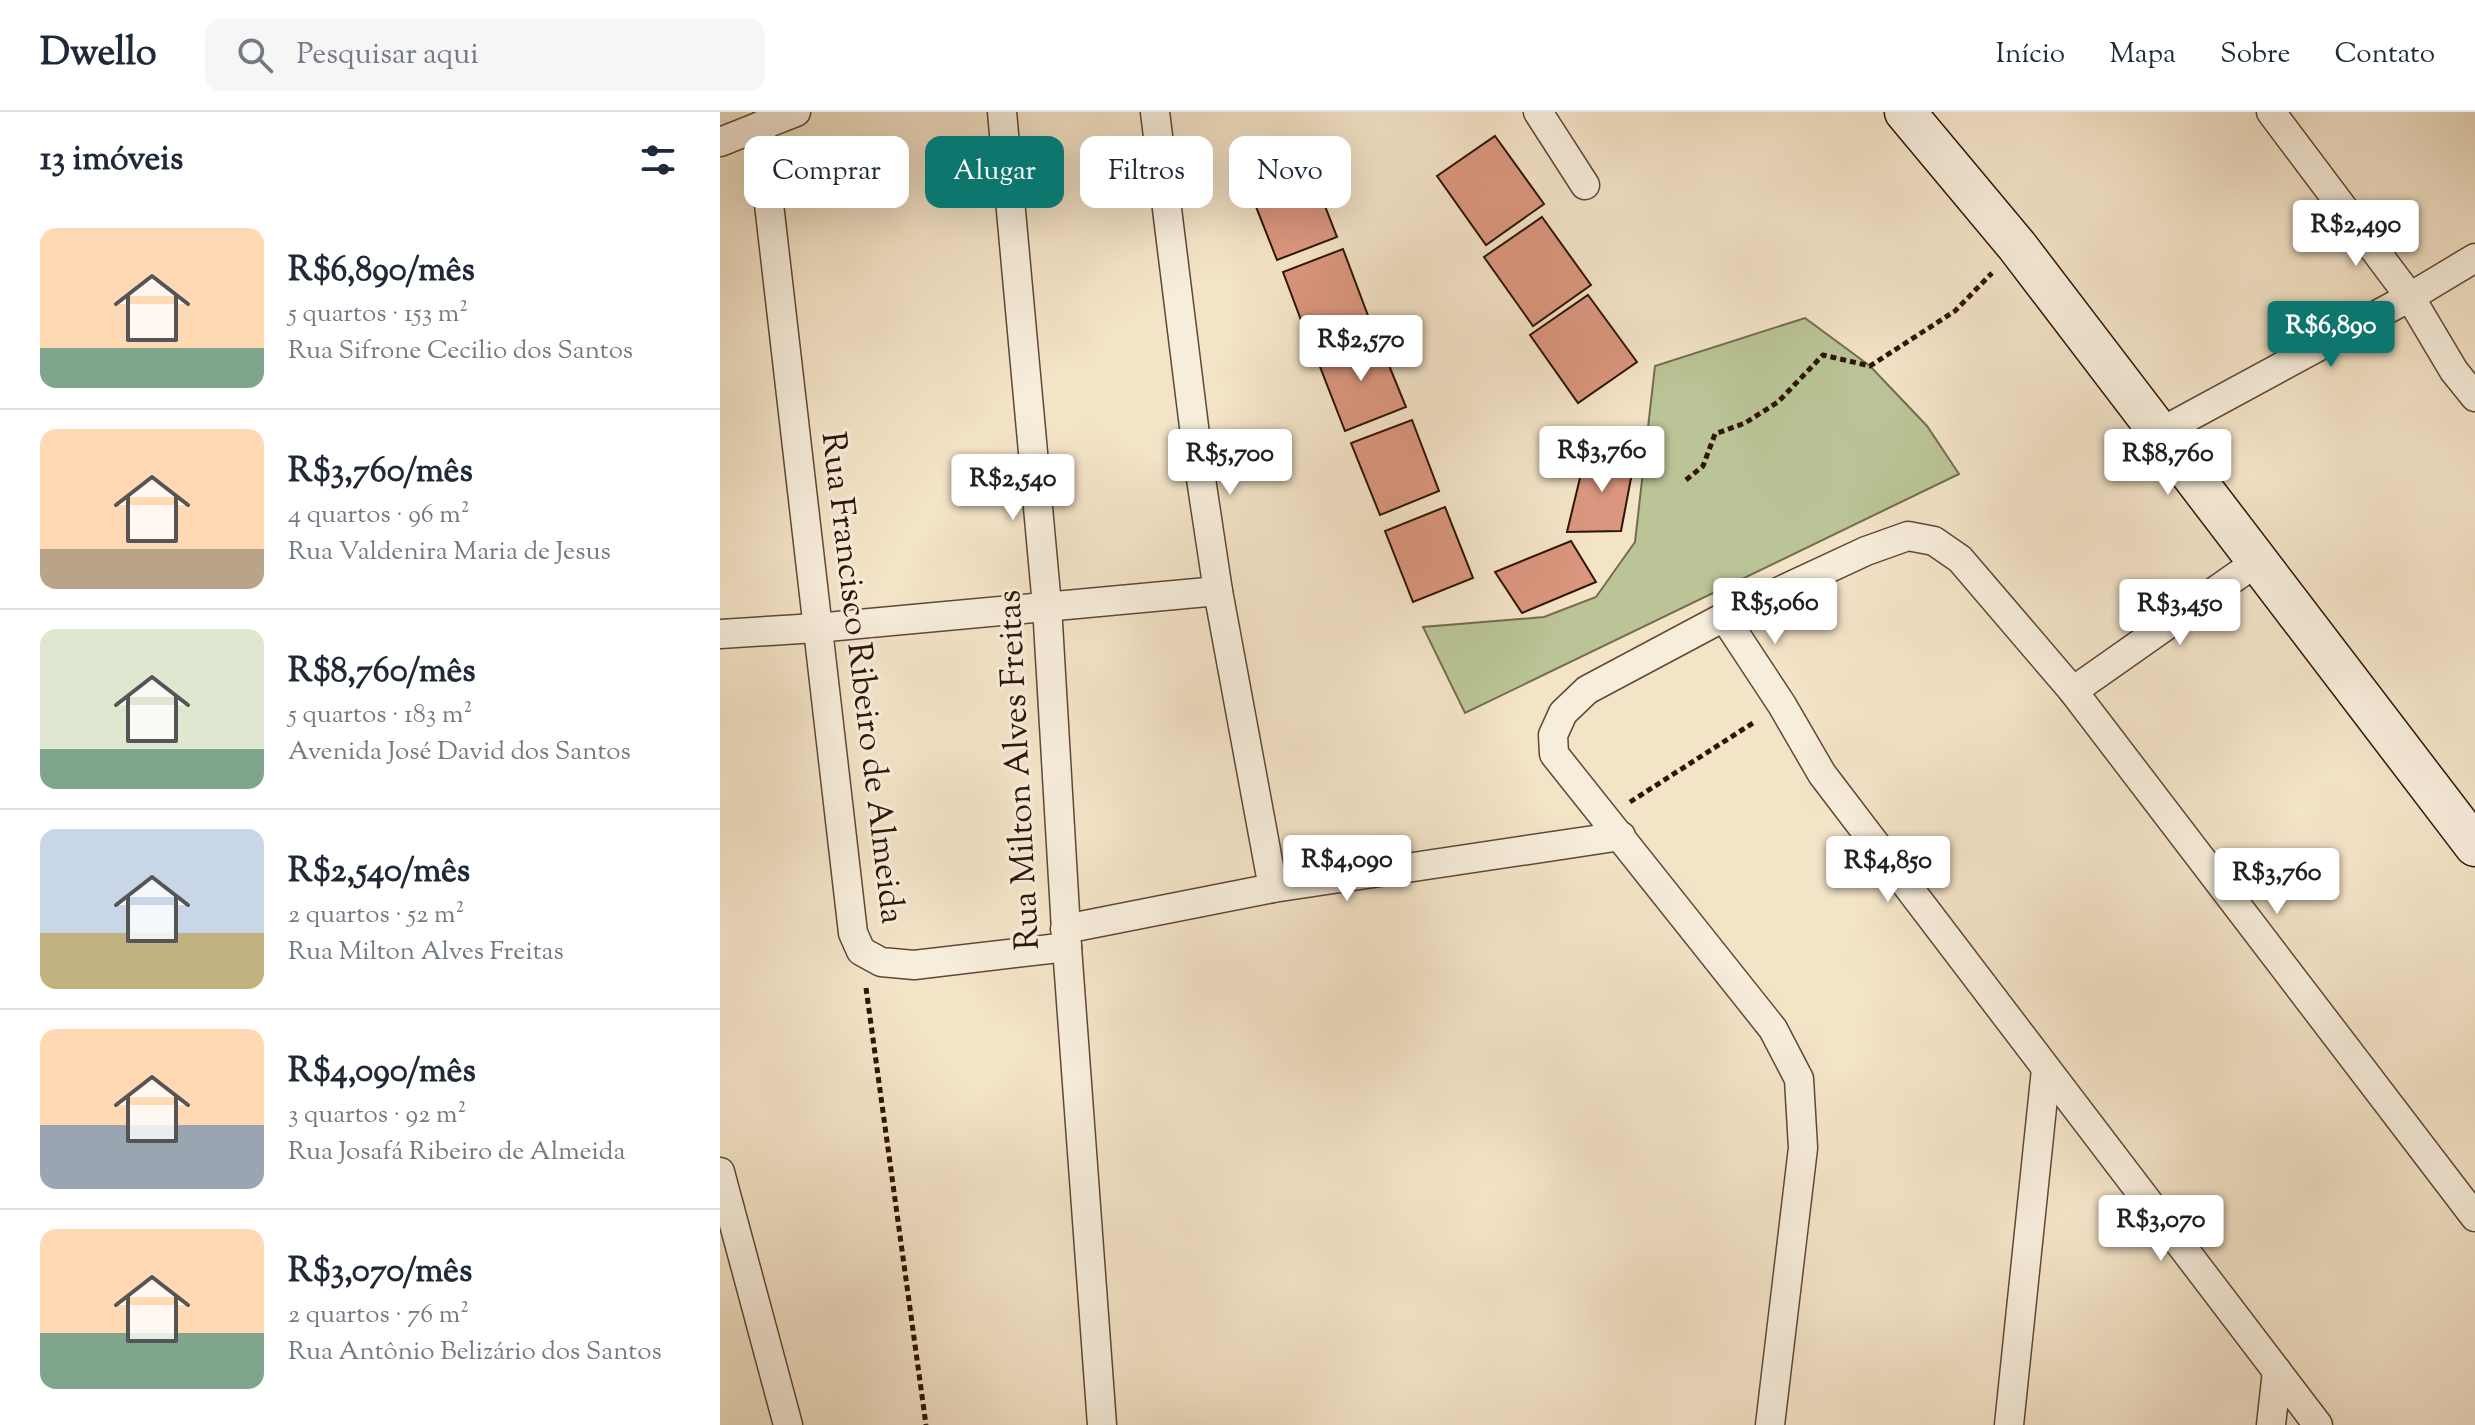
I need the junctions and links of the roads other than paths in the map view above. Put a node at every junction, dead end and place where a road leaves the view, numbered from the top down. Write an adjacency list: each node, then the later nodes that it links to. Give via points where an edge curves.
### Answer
1 (796, 112): 7 (street)
2 (1002, 112): 16 (street, Rua Milton Alves Freitas)
3 (1155, 112): 15 (street)
4 (1538, 112): 9 (street)
5 (1905, 112): 13 (main road, via 2017,246)
6 (2271, 112): 11 (street)
7 (760, 126): 8 (street); 18 (street, Rua Francisco Ribeiro de Almeida)
8 (720, 142)
9 (1585, 185)
10 (2475, 258): 11 (street)
11 (2410, 297): 12 (street); 13 (street)
12 (2475, 397)
13 (2159, 433): 14 (main road)
14 (2258, 561): 20 (street); 22 (main road)
15 (1218, 591): 16 (street); 23 (street)
16 (1047, 606): 18 (street); 24 (street, Rua Milton Alves Freitas)
17 (1724, 617): 20 (street, via 1866,551 1908,536 1934,541 1960,559); 21 (street, via 1587,690 1563,713 1553,735 1554,754); 25 (street, via 1822,774)
18 (816, 628): 19 (street); 24 (street, Rua Francisco Ribeiro de Almeida, via 849,907 861,951 881,962 914,965)
19 (720, 634)
20 (2073, 691): 27 (street)
21 (1613, 827): 23 (street, Rua Francisco Ribeiro de Almeida); 31 (street, via 1773,1029 1799,1079 1803,1148)
22 (2475, 846)
23 (1273, 888): 24 (street, Rua Francisco Ribeiro de Almeida)
24 (1066, 938): 30 (street, Rua Milton Alves Freitas)
25 (2046, 1069): 28 (street); 32 (street)
26 (720, 1172): 29 (street)
27 (2475, 1217)
28 (2277, 1371): 33 (street); 34 (street)
29 (788, 1425)
30 (1102, 1425)
31 (1770, 1425)
32 (2009, 1425)
33 (2271, 1425)
34 (2318, 1425)

